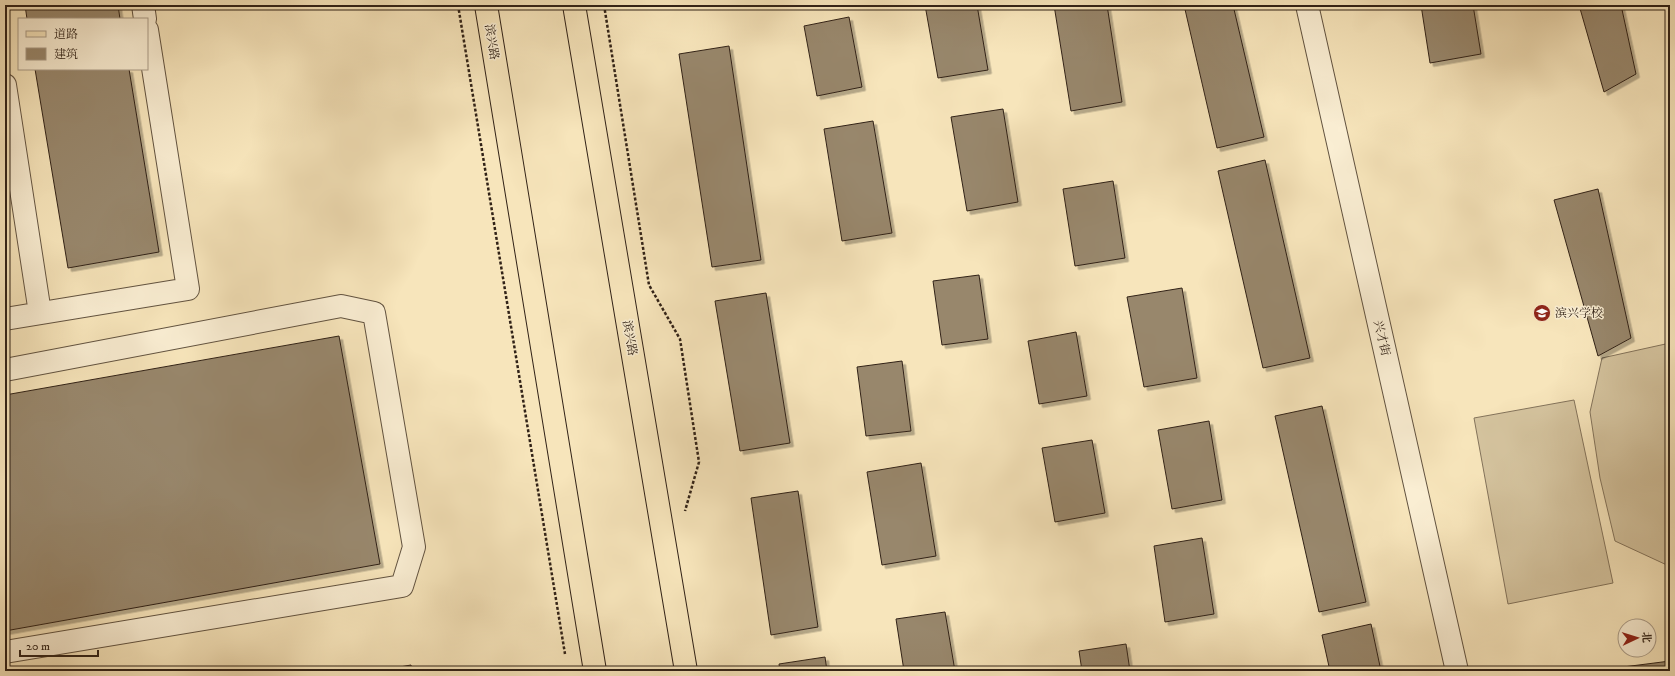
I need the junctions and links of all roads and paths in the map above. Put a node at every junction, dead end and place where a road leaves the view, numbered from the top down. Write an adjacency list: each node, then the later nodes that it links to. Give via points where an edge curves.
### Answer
1 (143, 5): 7 (street)
2 (458, 5): 15 (path)
3 (486, 5): 16 (main road, 滨兴路)
4 (574, 5): 17 (main road, 滨兴路)
5 (604, 5): 13 (path, via 648,285 680,339 683,354 699,462)
6 (1307, 5): 18 (street, 兴才街)
7 (145, 18)
8 (148, 36): 10 (street, via 188,289)
9 (5, 85): 10 (street)
10 (40, 313): 11 (street)
11 (5, 319)
12 (5, 370): 14 (street, via 341,306 374,313 414,547 402,586)
13 (684, 516)
14 (5, 652)
15 (566, 655)
16 (594, 671)
17 (686, 671)
18 (1457, 671)

